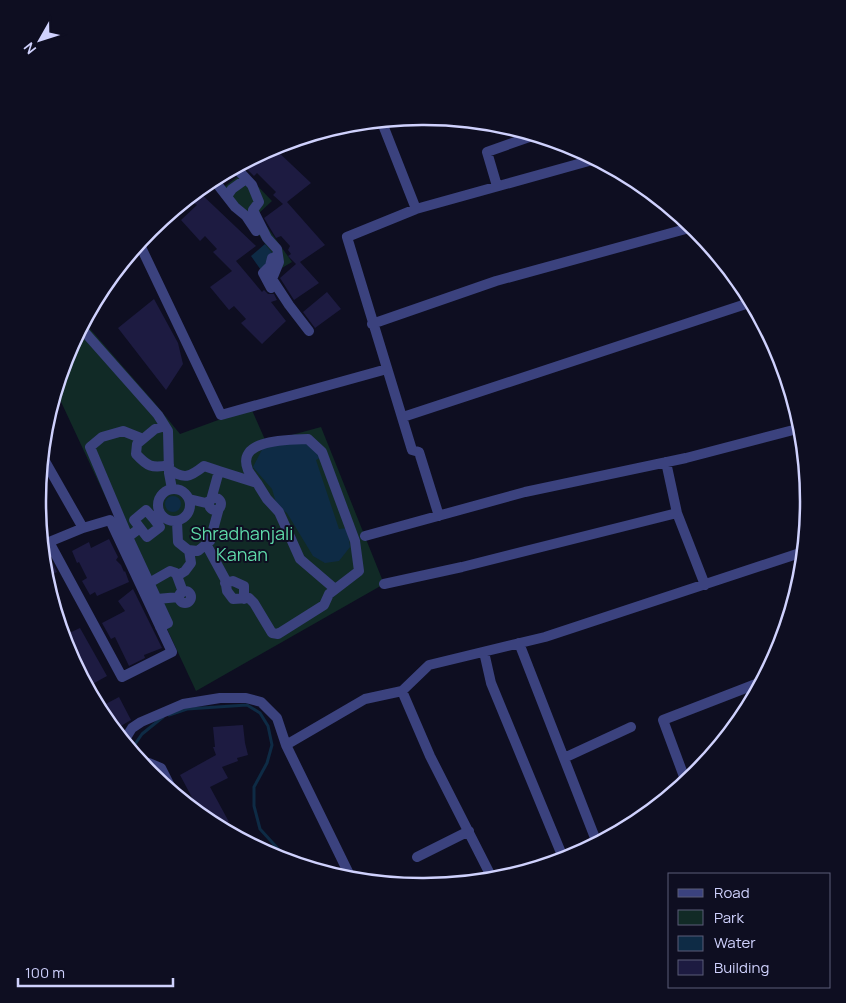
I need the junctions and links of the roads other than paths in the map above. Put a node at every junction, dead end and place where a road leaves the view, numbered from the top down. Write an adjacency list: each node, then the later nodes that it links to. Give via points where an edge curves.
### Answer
1 (384, 127): 9 (street)
2 (524, 139): 7 (street, via 487,152)
3 (586, 162): 7 (street)
4 (240, 172): 5 (street)
5 (246, 179): 8 (street); 8 (street, via 259,202 253,210 258,222 277,249 279,262 272,279 305,332 273,292 263,273 270,266 272,254 246,216)
6 (218, 185): 8 (street)
7 (497, 186): 9 (street)
8 (227, 196)
9 (416, 209): 13 (street, via 346,236)
10 (683, 230): 13 (street, via 496,281)
11 (143, 250): 15 (street, via 221,415)
12 (744, 305): 16 (street)
13 (372, 324): 15 (street)
14 (86, 333): 17 (street, via 158,415)
15 (387, 369): 16 (street)
16 (403, 417): 30 (street, via 412,450 418,452)
17 (164, 426): 19 (street); 22 (street, via 168,431)
18 (793, 430): 20 (street)
19 (143, 439): 22 (street, via 137,444 136,454 146,464); 35 (street, via 123,431 102,436 90,447)
20 (666, 462): 28 (street); 30 (street, via 525,492)
21 (48, 466): 32 (street)
22 (169, 467): 23 (street, via 177,475 186,477 204,466); 25 (street)
23 (219, 471): 24 (street); 27 (street)
24 (257, 483): 43 (street, via 279,512 300,559); 43 (street, via 248,469 247,459 255,447 279,440 308,439 322,452 355,541 358,571)
25 (172, 489): 26 (street, via 182,491); 29 (street, via 159,498)
26 (189, 499): 27 (street); 31 (street, via 188,514)
27 (212, 505): 36 (street, via 210,541)
28 (677, 513): 41 (street); 42 (street)
29 (156, 515): 31 (street); 33 (street, via 146,510 134,520); 33 (street, via 160,527 148,537)
30 (438, 516): 34 (street)
31 (177, 522): 37 (street, via 178,542)
32 (83, 528): 45 (street, via 110,520); 45 (street, via 49,542 122,677 172,652)
33 (140, 528): 35 (street)
34 (365, 536)
35 (128, 537): 40 (street)
36 (206, 544): 37 (street, via 198,551); 43 (street, via 227,591 233,599 249,598 272,633 278,634 324,604)
37 (190, 550): 39 (street, via 191,563)
38 (796, 555): 42 (street)
39 (177, 576): 40 (street, via 170,571); 44 (street, via 181,595)
40 (149, 582): 44 (street)
41 (384, 584)
42 (705, 585): 46 (street)
43 (335, 589)
44 (157, 599): 45 (street, via 168,622)
45 (160, 627)
46 (520, 643): 47 (street); 53 (street)
47 (484, 652): 49 (street, via 429,665); 59 (street, via 490,682)
48 (751, 686): 55 (street, via 663,720)
49 (402, 692): 52 (street, via 364,699); 57 (street, via 430,756)
50 (632, 727): 53 (street)
51 (128, 735): 52 (street, via 141,722 183,704 246,698 261,702 277,718)
52 (286, 745): 61 (street)
53 (564, 758): 58 (street)
54 (154, 765): 56 (street, via 161,768)
55 (683, 774)
56 (165, 775)
57 (469, 831): 60 (street); 62 (street)
58 (595, 837)
59 (561, 852)
60 (416, 857)
61 (347, 871)
62 (489, 872)

